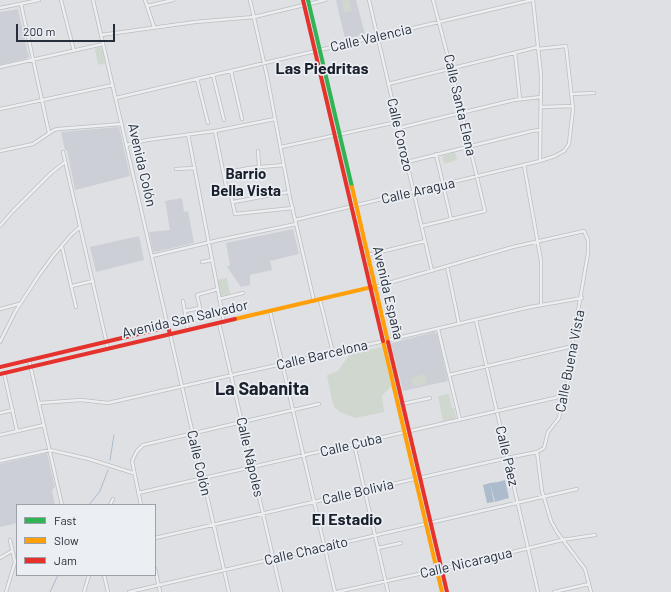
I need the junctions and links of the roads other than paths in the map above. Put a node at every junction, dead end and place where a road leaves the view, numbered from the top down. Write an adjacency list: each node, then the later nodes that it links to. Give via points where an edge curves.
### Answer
1 (39, 0): 13 (street)
2 (61, 0): 24 (street)
3 (93, 0): 20 (street, Avenida Colón)
4 (145, 0): 15 (street)
5 (173, 0): 15 (street)
6 (250, 0): 17 (street)
7 (303, 0): 14 (main road, Avenida España)
8 (325, 0): 14 (street)
9 (368, 0): 21 (street, Calle Corozo)
10 (433, 0): 18 (street, Calle Santa Elena)
11 (533, 0): 12 (street, Calle Valencia); 23 (street)
12 (523, 1): 18 (street, Calle Valencia)
13 (23, 2): 16 (street); 27 (street)
14 (307, 3): 17 (street); 25 (main road, Avenida España)
15 (147, 6): 19 (street)
16 (0, 8)
17 (254, 17): 19 (street); 28 (street)
18 (440, 22): 21 (street, Calle Valencia); 30 (street, Calle Santa Elena)
19 (154, 27): 20 (street)
20 (101, 35): 22 (street, Avenida Colón)
21 (377, 37): 25 (street, Calle Valencia); 34 (street, Calle Corozo)
22 (103, 44): 24 (street); 35 (street, Avenida Colón)
23 (538, 48): 26 (street); 37 (street, via 566,46); 38 (street)
24 (74, 51): 27 (street)
25 (317, 51): 28 (street, Calle Valencia); 57 (main road, Avenida España)
26 (515, 53): 30 (street); 40 (street)
27 (33, 60): 29 (street); 41 (street)
28 (264, 63): 31 (street, Calle Valencia); 47 (street)
29 (0, 67)
30 (451, 68): 34 (street); 45 (street, Calle Santa Elena)
31 (231, 70): 32 (street, Calle Valencia); 46 (street)
32 (213, 75): 33 (street, Calle Valencia); 48 (street)
33 (197, 79): 39 (street, Calle Valencia); 50 (street)
34 (388, 84): 49 (street, Calle Corozo)
35 (112, 85): 39 (street, Avenida Colón); 41 (street)
36 (594, 93): 37 (street)
37 (571, 94): 42 (street)
38 (541, 96): 40 (street); 43 (street)
39 (116, 98): 51 (street, Avenida Colón)
40 (520, 99): 45 (street)
41 (42, 100): 44 (street); 55 (street)
42 (573, 106): 43 (street); 65 (street, Calle Aragua, via 568,146 555,156)
43 (541, 107): 53 (street)
44 (0, 110)
45 (462, 112): 52 (street); 59 (street, Calle Santa Elena)
46 (242, 118)
47 (275, 119): 54 (street); 60 (street)
48 (224, 120)
49 (397, 122): 52 (street, Calle Corozo); 57 (street)
50 (208, 123)
51 (122, 124): 55 (street, via 62,128); 58 (street, Avenida Colón)
52 (398, 128): 67 (street, Calle Corozo)
53 (540, 130): 59 (street); 65 (street)
54 (215, 131): 56 (street); 73 (street)
55 (49, 133): 61 (street, via 34,144)
56 (188, 134): 58 (street); 71 (street)
57 (337, 135): 60 (street); 79 (main road, Avenida España)
58 (126, 145): 92 (street, Avenida Colón)
59 (470, 146): 64 (street); 74 (street, Calle Santa Elena)
60 (281, 147): 68 (street)
61 (0, 150)
62 (258, 151): 70 (street)
63 (63, 152): 66 (street)
64 (436, 154): 67 (street); 75 (street)
65 (540, 161): 69 (street, Calle Aragua)
66 (65, 162): 84 (street, via 45,178); 86 (street)
67 (406, 162): 77 (street, Calle Corozo)
68 (284, 165): 70 (street); 76 (street)
69 (524, 165): 74 (street, Calle Aragua); 88 (street)
70 (259, 166): 73 (street)
71 (195, 168): 72 (street); 89 (street)
72 (176, 169)
73 (224, 173): 78 (street, via 227,191 230,191)
74 (477, 177): 75 (street, Calle Aragua); 81 (street, Calle Santa Elena, via 485,211)
75 (443, 185): 77 (street, Calle Aragua); 81 (street)
76 (290, 192): 78 (street); 80 (street)
77 (414, 192): 79 (street, Calle Aragua); 85 (street, Calle Corozo)
78 (233, 202): 80 (street, via 235,214)
79 (354, 206): 82 (street, Calle Aragua); 91 (main road, Avenida España); 99 (main road, Avenida España)
80 (293, 208): 82 (street)
81 (451, 219): 85 (street)
82 (295, 220): 83 (street)
83 (296, 224): 89 (street); 106 (street)
84 (0, 226)
85 (422, 226): 87 (street, Calle Corozo)
86 (80, 227): 90 (street); 97 (street)
87 (425, 241): 91 (street); 96 (street, Calle Corozo)
88 (538, 241): 95 (street); 102 (street, Calle Buena Vista, via 584,231 588,240 588,253); 108 (street, via 542,267)
89 (209, 242): 92 (street); 93 (street)
90 (62, 246): 98 (street); 107 (street)
91 (368, 255): 99 (main road, Avenida España)
92 (152, 256): 117 (street, Avenida Colón)
93 (212, 260): 94 (street); 100 (street)
94 (202, 262)
95 (447, 266): 96 (street); 116 (street)
96 (432, 271): 99 (street)
97 (93, 281): 98 (street); 123 (street)
98 (72, 286): 109 (street)
99 (373, 287): 104 (main road, Avenida San Salvador); 121 (main road, Avenida España)
100 (218, 289): 103 (street); 111 (street, via 197,295 200,308)
101 (243, 294): 103 (street)
102 (582, 298): 108 (street, Calle Barcelona); 124 (street, Calle Buena Vista)
103 (219, 299): 114 (street)
104 (320, 300): 106 (main road, Avenida San Salvador); 126 (street)
105 (183, 301): 111 (street)
106 (314, 301): 112 (main road, Avenida San Salvador)
107 (20, 304): 110 (street); 122 (street)
108 (541, 305): 113 (street, Calle Barcelona)
109 (76, 307)
110 (0, 309)
111 (185, 311): 119 (street)
112 (270, 311): 114 (main road, Avenida San Salvador); 128 (street)
113 (476, 320): 116 (street, Calle Barcelona); 129 (street, Calle Páez)
114 (224, 322): 115 (main road, Avenida San Salvador)
115 (219, 323): 119 (main road, Avenida San Salvador); 133 (street, Calle Nápoles)
116 (459, 324): 118 (street, Calle Barcelona)
117 (168, 327): 120 (main road, Avenida Colón); 123 (main road, Avenida San Salvador)
118 (438, 329): 121 (street, Calle Barcelona); 134 (street)
119 (188, 330): 120 (main road, Avenida San Salvador)
120 (170, 334): 125 (main road, Avenida San Salvador); 135 (street, Calle Colón)
121 (385, 341): 126 (street, Calle Barcelona); 140 (main road, Avenida España); 149 (main road, Avenida España)
122 (0, 342)
123 (107, 342): 125 (street); 127 (main road, Avenida San Salvador)
124 (573, 346): 129 (street); 136 (street, Calle Buena Vista, via 571,371)
125 (108, 349): 131 (main road, Avenida San Salvador)
126 (333, 353): 128 (street, Calle Barcelona)
127 (28, 360): 130 (main road, Avenida San Salvador); 131 (street)
128 (282, 364): 133 (street, Calle Barcelona); 142 (street)
129 (486, 366): 134 (street); 143 (street, Calle Páez)
130 (0, 367)
131 (30, 367): 132 (main road, Avenida San Salvador); 138 (street)
132 (2, 374): 141 (street)
133 (231, 375): 135 (street, Calle Barcelona); 146 (street, Calle Nápoles)
134 (449, 375): 145 (street)
135 (182, 386): 138 (street, Calle Barcelona, via 108,403 81,400); 150 (street, Calle Colón)
136 (563, 396): 143 (street, Calle Cuba); 154 (street, Calle Buena Vista, via 559,420 548,432 544,448)
137 (430, 398): 140 (street)
138 (39, 403): 147 (street)
139 (319, 404): 142 (street)
140 (402, 404): 149 (main road, Avenida España)
141 (13, 410): 144 (street); 148 (street)
142 (293, 410): 146 (street); 155 (street)
143 (497, 412): 145 (street, Calle Cuba); 156 (street, Calle Páez)
144 (0, 413)
145 (460, 420): 149 (street, Calle Cuba)
146 (242, 422): 150 (street); 158 (street, Calle Nápoles)
147 (44, 425): 148 (street); 153 (street)
148 (18, 431): 151 (street)
149 (406, 432): 152 (street, Calle Cuba); 160 (main road, Avenida España)
150 (192, 433): 159 (street, via 139,448 132,461); 161 (street, Calle Colón)
151 (0, 435)
152 (354, 444): 155 (street, Calle Cuba); 163 (street)
153 (50, 450): 157 (street); 159 (street); 169 (street)
154 (537, 452): 156 (street, Calle Bolivia); 165 (street)
155 (304, 455): 158 (street, Calle Cuba); 167 (street)
156 (507, 458): 160 (street, Calle Bolivia); 168 (street, Calle Páez)
157 (0, 461)
158 (252, 468): 161 (street, Calle Cuba); 172 (street, Calle Nápoles)
159 (133, 473): 164 (street)
160 (417, 478): 163 (street, Calle Bolivia); 173 (main road, Avenida España)
161 (203, 479): 164 (street, Calle Cuba); 174 (street, Calle Colón)
162 (577, 489): 165 (street, Calle Chacaíto)
163 (365, 490): 167 (street, Calle Bolivia); 175 (street)
164 (138, 493): 171 (street)
165 (543, 497): 168 (street, Calle Chacaíto); 179 (street, via 551,521)
166 (113, 499): 170 (street)
167 (314, 501): 172 (street, Calle Bolivia); 181 (street)
168 (518, 503): 173 (street, Calle Chacaíto); 183 (street, Calle Páez)
169 (62, 504)
170 (110, 504)
171 (141, 504)
172 (263, 513): 174 (street, Calle Bolivia); 186 (street, Calle Nápoles)
173 (428, 523): 175 (street, Calle Chacaíto); 188 (main road, Avenida España)
174 (213, 524): 177 (street, Calle Bolivia); 187 (street, Calle Colón)
175 (375, 535): 181 (street, Calle Chacaíto); 182 (street)
176 (595, 535): 179 (street, Calle Nicaragua)
177 (156, 538)
178 (10, 540): 184 (street)
179 (562, 540): 183 (street, Calle Nicaragua); 193 (street, via 585,569)
180 (401, 543): 182 (street)
181 (324, 547): 186 (street, Calle Chacaíto); 202 (street)
182 (378, 548): 192 (street)
183 (528, 548): 188 (street, Calle Nicaragua); 206 (street, Calle Páez)
184 (12, 551): 185 (street); 195 (street, via 15,565)
185 (0, 558)
186 (273, 559): 187 (street, Calle Chacaíto); 201 (street, Calle Nápoles)
187 (224, 570): 194 (street, Calle Chacaíto); 200 (street, Calle Colón)
188 (439, 570): 192 (street, Calle Nicaragua); 204 (main road, Avenida España); 205 (main road, Avenida España)
189 (156, 572): 194 (street)
190 (89, 576): 196 (street)
191 (104, 576): 197 (street)
192 (386, 581): 202 (street, Calle Nicaragua); 203 (street)
193 (589, 584): 207 (street); 208 (street)
194 (159, 585): 198 (street, Calle Chacaíto); 199 (street)
195 (6, 592)
196 (84, 592)
197 (108, 592)
198 (129, 592)
199 (160, 592)
200 (229, 592)
201 (281, 592)
202 (336, 592)
203 (388, 592)
204 (442, 592)
205 (447, 592)
206 (538, 592)
207 (554, 592)
208 (591, 592)

